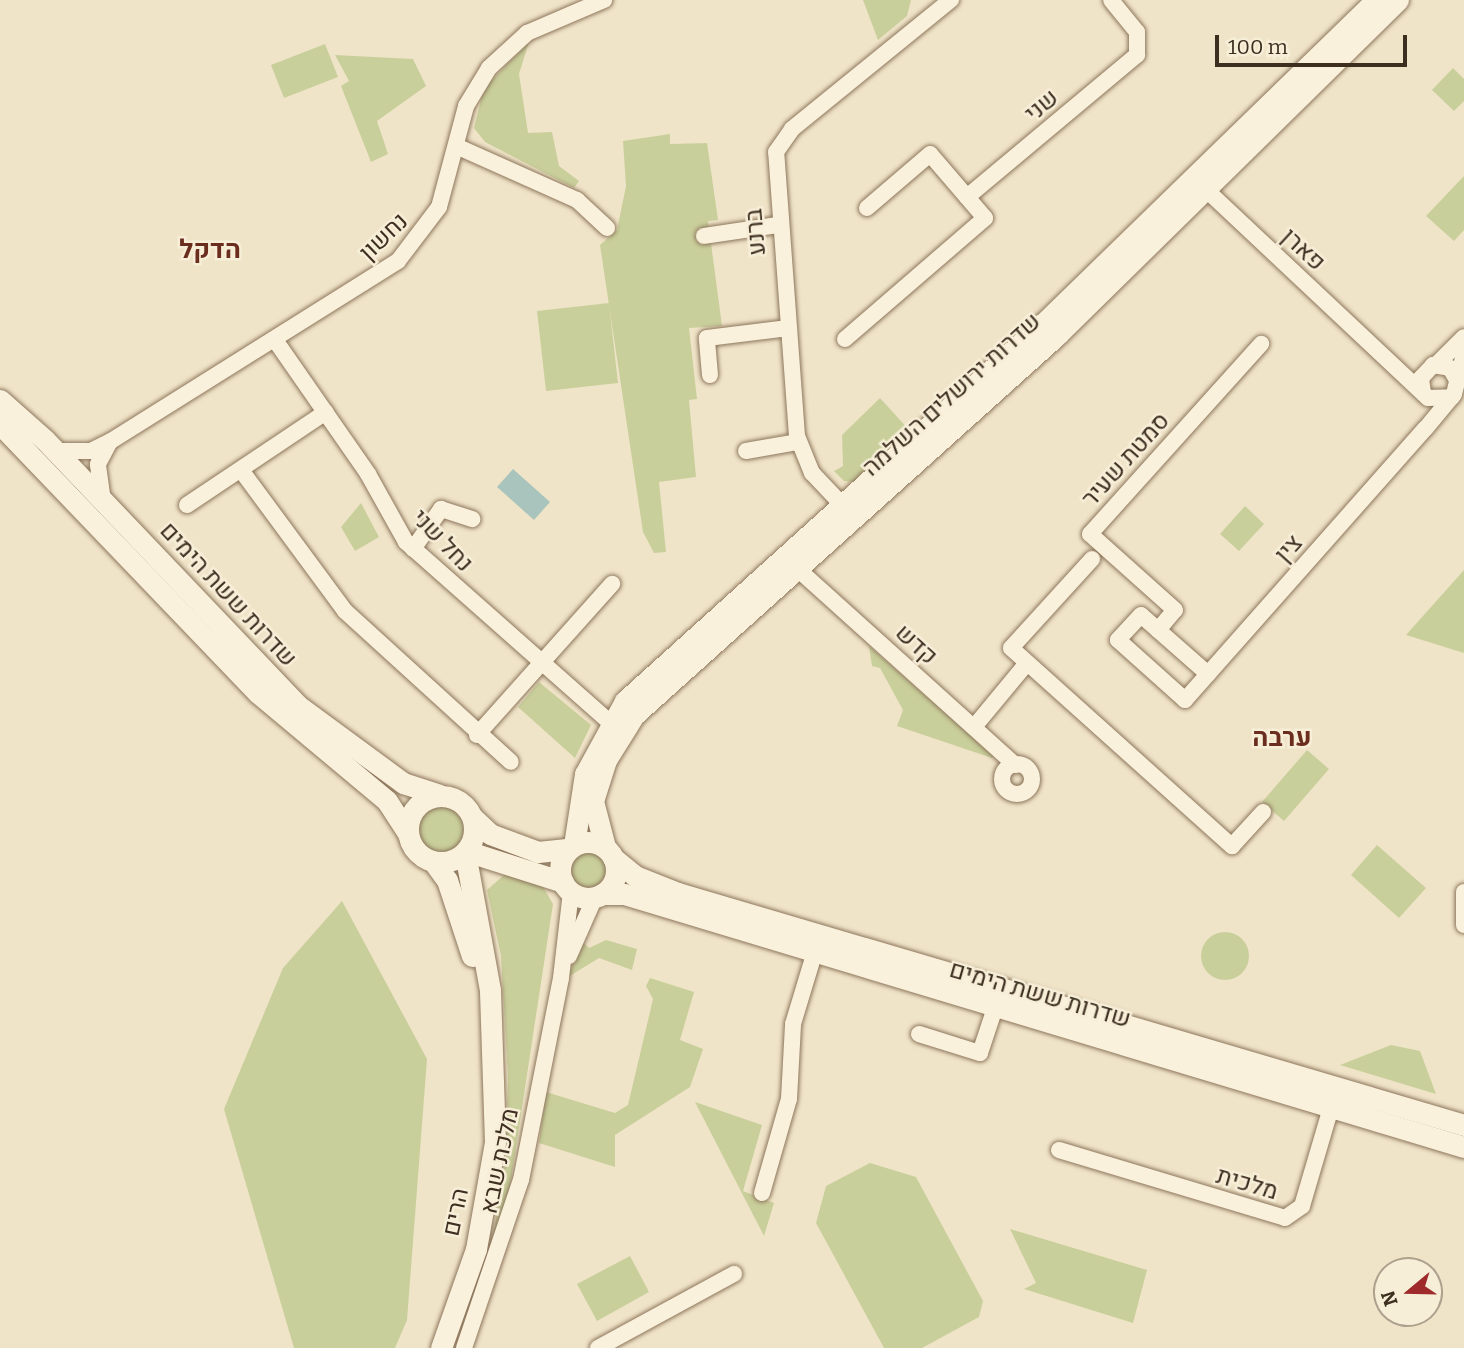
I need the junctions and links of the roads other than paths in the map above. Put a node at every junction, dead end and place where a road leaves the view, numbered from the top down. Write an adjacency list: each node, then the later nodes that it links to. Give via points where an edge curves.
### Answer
1 (604, 0): 6 (street, נחשון, via 527,33 500,55 472,94)
2 (1111, 0): 8 (street, שני, via 1140,47 1130,63)
3 (1398, 0): 5 (main road, שדרות ירושלים השלמה)
4 (948, 1): 10 (street, ברנע, via 782,140 774,169)
5 (1372, 6): 7 (main road, שדרות ירושלים השלמה)
6 (456, 146): 11 (street, via 577,200); 16 (street, נחשון, via 439,206 411,249 383,274)
7 (1200, 184): 18 (street, פארן); 35 (main road, שדרות ירושלים השלמה)
8 (967, 197): 9 (street, via 930,154); 15 (street, via 985,218)
9 (867, 208)
10 (778, 225): 12 (street); 13 (street, ברנע)
11 (607, 228)
12 (704, 236)
13 (788, 328): 21 (street, via 707,338); 29 (street, ברנע)
14 (1464, 337): 20 (street)
15 (845, 339)
16 (275, 341): 25 (street, נחל שני); 28 (street, נחשון)
17 (1261, 344): 41 (street, סמטת שעיר, via 1090,534 1175,610)
18 (1381, 354): 20 (street, פארן); 23 (street, פארן)
19 (1464, 354): 22 (street, צין)
20 (1433, 365): 22 (street, via 1450,368); 23 (street, via 1421,378)
21 (710, 374)
22 (1455, 390): 23 (street); 27 (street, צין)
23 (1425, 395): 27 (street)
24 (0, 400): 30 (main road, שדרות ששת הימים)
25 (326, 412): 32 (street); 37 (street, נחל שני)
26 (0, 424): 53 (main road, שדרות ששת הימים, via 258,693 387,801)
27 (1426, 428): 44 (street, צין)
28 (111, 441): 30 (street, נחשון, via 91,451); 33 (street, via 98,464)
29 (798, 442): 31 (street); 35 (street, ברנע, via 812,473)
30 (56, 451): 33 (main road, שדרות ששת הימים)
31 (746, 451)
32 (241, 470): 34 (street); 47 (street, via 345,611)
33 (103, 501): 50 (main road, שדרות ששת הימים, via 297,705 407,785)
34 (187, 505)
35 (850, 512): 39 (main road, שדרות ירושלים השלמה)
36 (472, 519): 37 (street, via 441,509)
37 (412, 549): 42 (street, נחל שני)
38 (1092, 559): 43 (street, via 1010,648)
39 (792, 565): 45 (street, קדש); 46 (main road, שדרות ירושלים השלמה)
40 (612, 584): 42 (street)
41 (1158, 630): 44 (street); 44 (street, צין, via 1141,615 1118,640 1185,700)
42 (541, 663): 46 (street, נחל שני); 47 (street)
43 (1027, 663): 45 (street); 51 (street, via 1232,846)
44 (1208, 674)
45 (974, 727): 49 (street, קדש)
46 (616, 728): 54 (main road, שדרות ירושלים השלמה, via 583,783); 56 (main road, שדרות ירושלים השלמה, via 593,801)
47 (477, 735): 48 (street)
48 (511, 762)
49 (1016, 765)
50 (439, 795): 52 (main road, via 461,802); 53 (main road, via 415,808)
51 (1263, 812)
52 (473, 818): 54 (main road, via 494,836 538,852); 55 (main road)
53 (408, 833): 58 (main road, via 416,851)
54 (572, 847): 56 (main road); 59 (main road, via 561,862)
55 (465, 852): 57 (main road); 58 (main road); 62 (main road, הרים)
56 (609, 853): 61 (main road, via 615,877); 64 (main road, שדרות ששת הימים, via 660,887)
57 (508, 860): 59 (main road); 62 (main road, via 480,876)
58 (433, 861): 68 (main road, הרים, via 447,880 466,936)
59 (567, 887): 61 (main road); 65 (street, מלכת שבא)
60 (1464, 892): 63 (street)
61 (599, 895): 64 (main road, שדרות ששת הימים, via 624,894); 65 (street, מלכת שבא)
62 (474, 905): 68 (main road, הרים, via 490,990)
63 (1464, 925)
64 (816, 945): 66 (main road, שדרות ששת הימים); 73 (street, via 791,1034 789,1099)
65 (561, 978): 76 (street, מלכת שבא, via 517,1198)
66 (998, 999): 67 (street, via 980,1053); 69 (main road, שדרות ששת הימים)
67 (919, 1034)
68 (494, 1082): 75 (main road, הרים, via 488,1197)
69 (1334, 1098): 70 (main road, שדרות ששת הימים); 71 (main road, שדרות ששת הימים); 72 (street, מלכית, via 1302,1206 1285,1217)
70 (1464, 1125)
71 (1464, 1147)
72 (1059, 1150)
73 (762, 1193)
74 (734, 1274): 77 (street)
75 (442, 1348)
76 (464, 1348)
77 (598, 1348)

